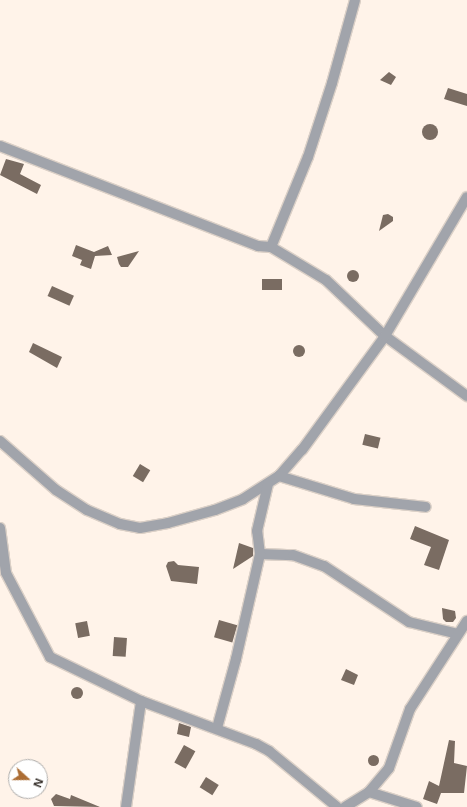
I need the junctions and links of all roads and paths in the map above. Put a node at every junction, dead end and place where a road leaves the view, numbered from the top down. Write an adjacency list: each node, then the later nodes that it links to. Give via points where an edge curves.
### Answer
1 (355, 0): 4 (street, via 308,157)
2 (0, 146): 4 (street, via 251,244)
3 (467, 197): 5 (street)
4 (271, 247): 5 (street, via 326,280)
5 (385, 336): 6 (street); 8 (street, via 302,450)
6 (467, 396)
7 (0, 441): 9 (street, via 56,490 86,510 120,524 140,528 215,510 243,499)
8 (279, 476): 9 (street); 10 (street, via 354,498)
9 (268, 484): 13 (street, via 257,531)
10 (426, 507)
11 (0, 528): 12 (street)
12 (1, 549): 16 (street, via 6,573 50,657)
13 (260, 554): 15 (street, via 293,556 324,566 409,622); 17 (street)
14 (467, 621): 15 (street)
15 (458, 634): 18 (street, via 410,709 389,768)
16 (141, 701): 17 (street); 19 (street)
17 (217, 728): 20 (street, via 269,751)
18 (369, 792): 21 (street); 22 (street)
19 (126, 807)
20 (337, 807)
21 (345, 807)
22 (417, 807)

